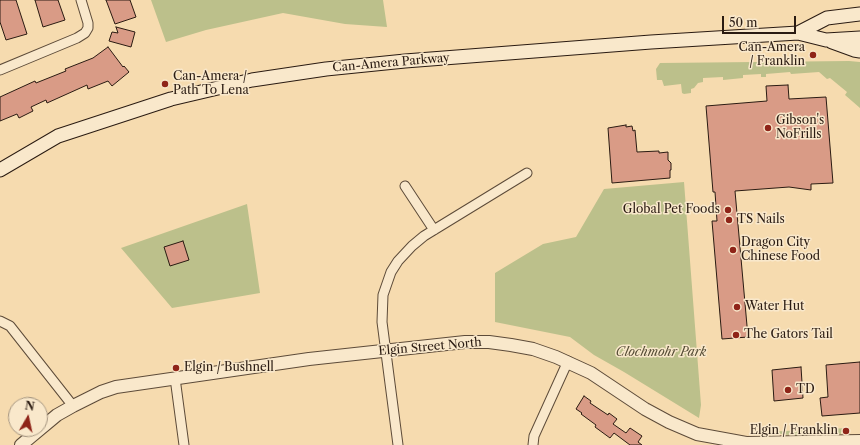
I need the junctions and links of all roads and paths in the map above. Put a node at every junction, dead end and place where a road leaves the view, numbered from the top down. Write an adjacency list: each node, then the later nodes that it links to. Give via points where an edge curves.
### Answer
1 (82, 0): 7 (street, via 88,23 85,33)
2 (860, 14): 3 (main road, Can-Amera Parkway, via 827,18)
3 (798, 33): 5 (main road, Can-Amera Parkway); 8 (main road, Can-Amera Parkway, via 405,61 252,80 171,100 58,136)
4 (860, 38): 5 (main road, Can-Amera Parkway)
5 (826, 40): 6 (main road)
6 (860, 51)
7 (0, 70)
8 (0, 170)
9 (527, 173): 11 (street)
10 (405, 186): 11 (street)
11 (434, 230): 13 (street, via 412,246 398,261 386,283 382,308)
12 (0, 321): 16 (street, via 10,326)
13 (385, 351): 14 (street, Elgin Street North, via 465,342 489,342 533,349); 15 (street, Elgin Street North); 21 (street)
14 (568, 361): 18 (street, Elgin Street North, via 645,409); 22 (street, via 534,436)
15 (175, 378): 16 (street, Elgin Street North, via 116,387); 20 (street)
16 (73, 406): 19 (street, Elgin Street North, via 57,415)
17 (860, 441): 18 (street, Elgin Street North)
18 (713, 442)
19 (21, 445)
20 (184, 445)
21 (398, 445)
22 (533, 445)

